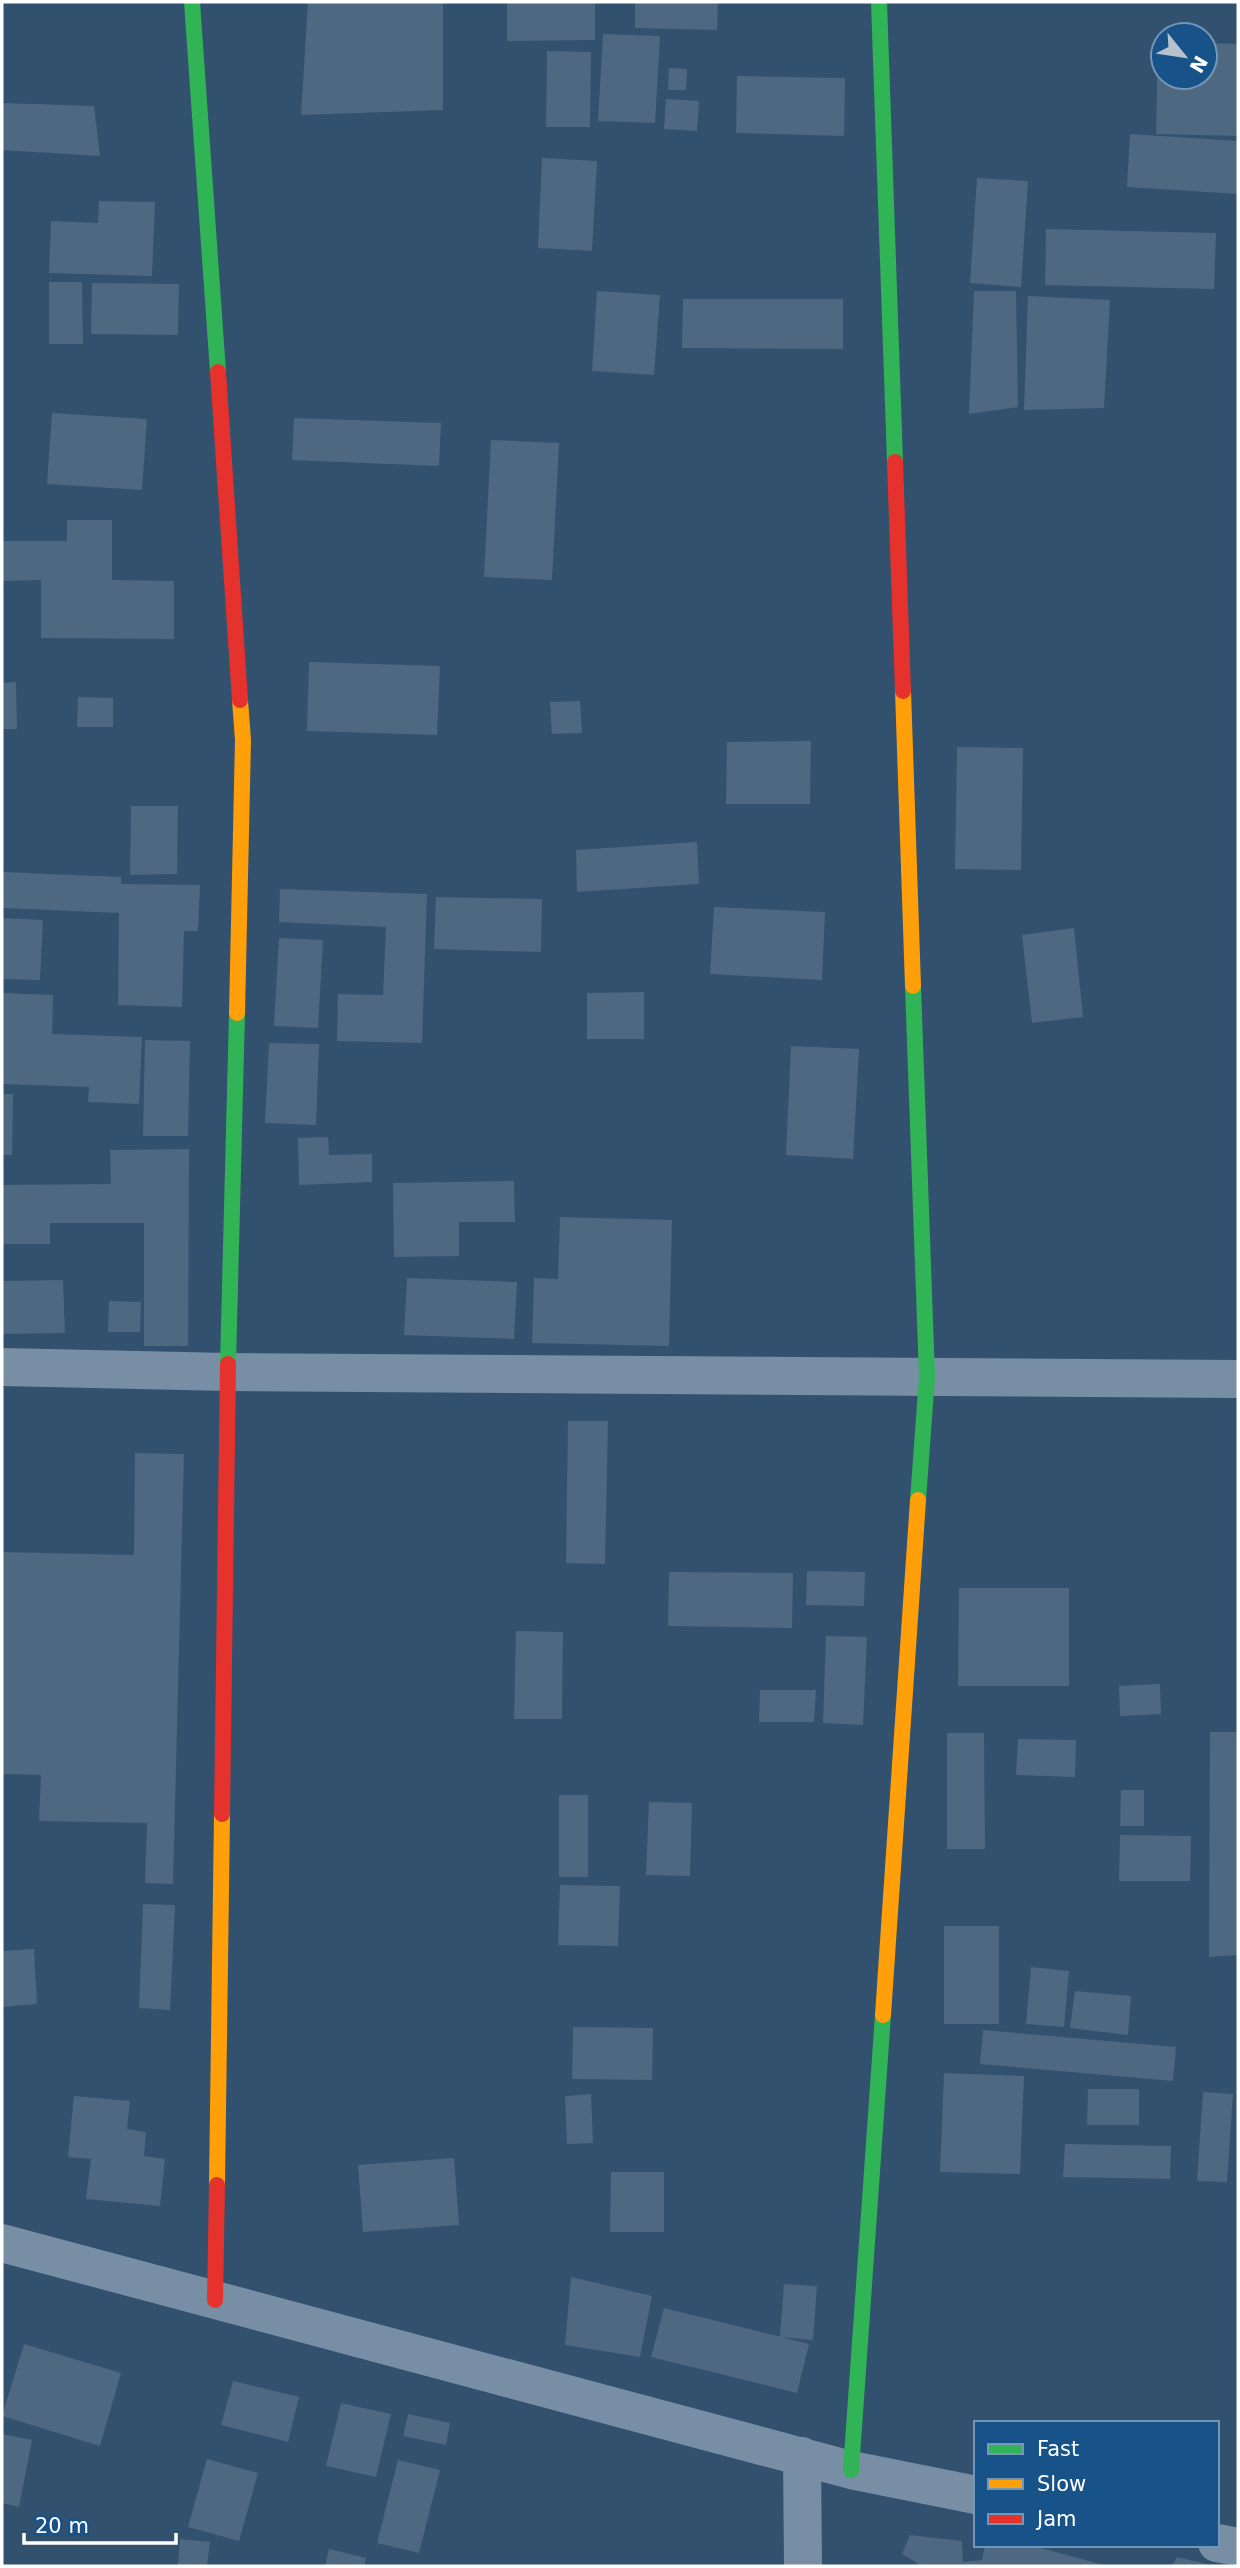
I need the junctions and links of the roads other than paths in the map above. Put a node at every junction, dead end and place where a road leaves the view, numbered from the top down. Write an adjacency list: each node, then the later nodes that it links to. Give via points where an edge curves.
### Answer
1 (192, 2): 4 (street, via 243,740)
2 (879, 2): 5 (street)
3 (2, 1367): 4 (street)
4 (228, 1372): 5 (street); 8 (street)
5 (927, 1377): 6 (street); 10 (street)
6 (1238, 1379)
7 (2, 2243): 8 (street)
8 (215, 2300): 9 (street)
9 (802, 2456): 10 (street); 14 (street)
10 (851, 2470): 11 (street)
11 (974, 2495)
12 (1219, 2543): 13 (street)
13 (1238, 2547)
14 (803, 2566)

